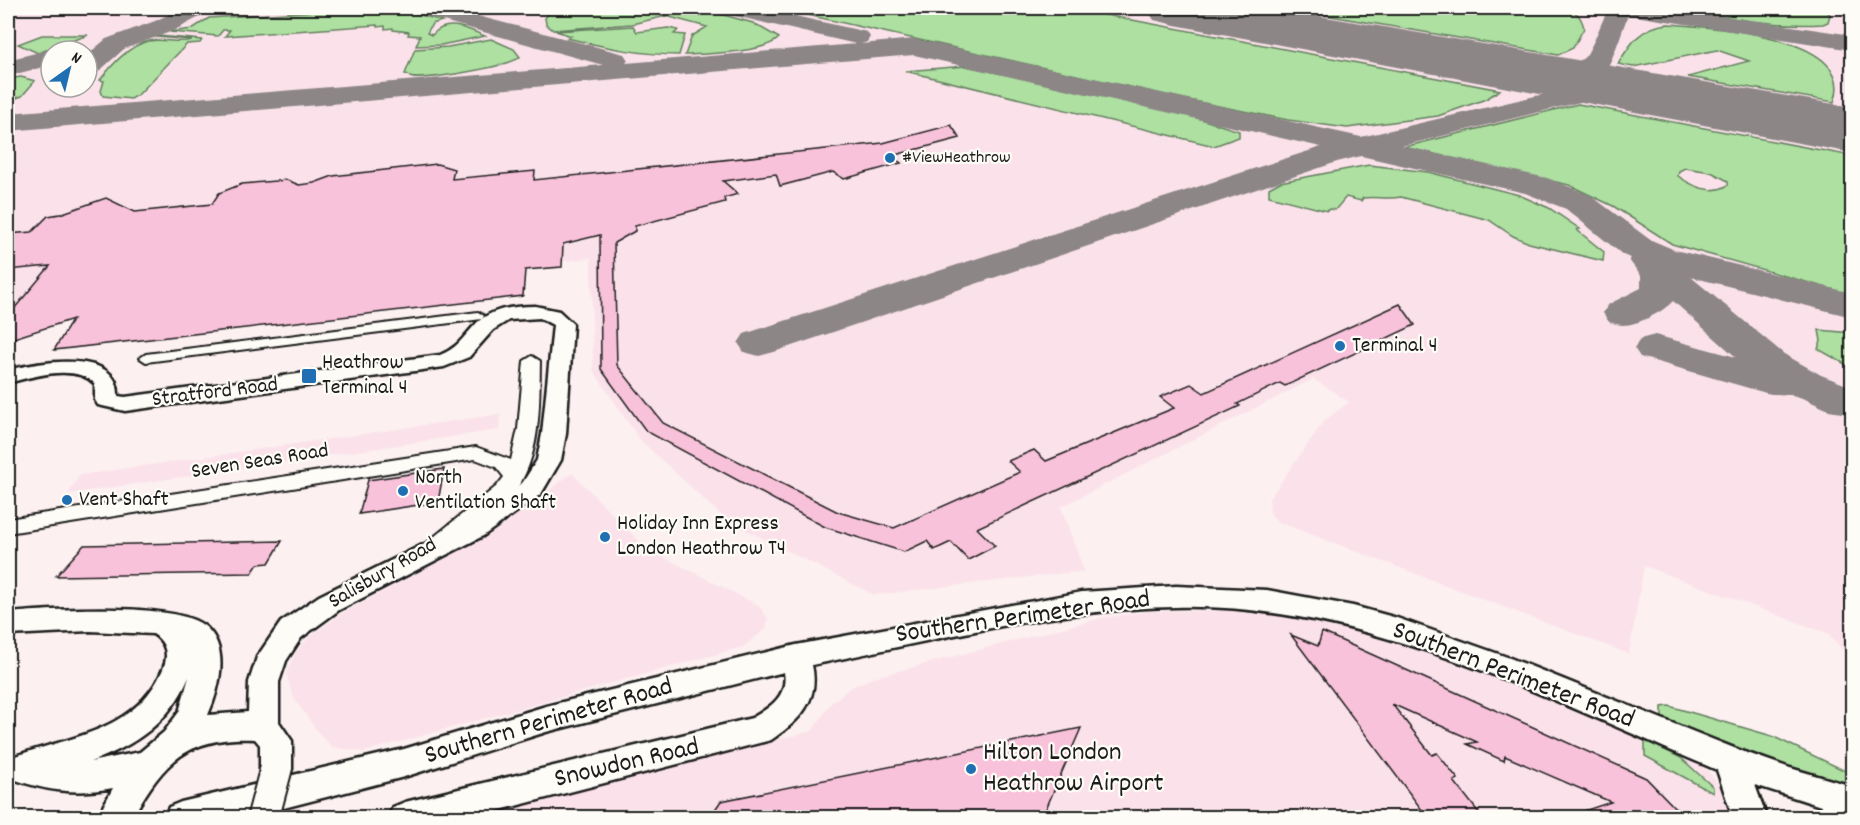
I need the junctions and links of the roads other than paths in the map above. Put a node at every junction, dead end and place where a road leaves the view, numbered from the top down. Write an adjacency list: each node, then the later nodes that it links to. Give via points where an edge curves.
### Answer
1 (478, 325): 2 (street); 4 (street, Stratford Road, via 468,350 444,361 168,399 114,404 106,400 105,382 98,373 84,368); 7 (street, Stratford Road, via 515,313 540,312 552,314 562,324 549,460 532,488 511,506 474,530)
2 (146, 358)
3 (532, 361): 5 (street, Salisbury Road, via 529,412)
4 (8, 377)
5 (514, 476): 6 (street, Seven Seas Road, via 503,463 476,453); 7 (street, Salisbury Road, via 505,489)
6 (8, 526)
7 (429, 551): 13 (street, Salisbury Road, via 329,603 291,630 272,657 264,682)
8 (8, 615): 9 (street)
9 (74, 621): 10 (street); 11 (street)
10 (8, 624)
11 (160, 624): 14 (street, via 190,630 201,639 206,652 204,683 197,704); 17 (street, via 172,631 181,658 168,691 143,720 104,742 51,761)
12 (796, 657): 15 (street, Southern Perimeter Road, via 1082,603 1176,596 1267,601 1353,617 1450,647); 20 (street, Southern Perimeter Road, via 546,719 404,763); 22 (street, Snowdon Road, via 801,684 796,697 776,720 760,730)
13 (263, 726): 14 (street, via 214,726); 21 (street, bridge, via 276,741 276,769)
14 (176, 741): 16 (street)
15 (1730, 761): 18 (street, Southern Perimeter Road); 23 (street)
16 (147, 764): 17 (street, via 105,777 71,778); 19 (street)
17 (14, 766)
18 (1852, 801)
19 (120, 805)
20 (181, 818)
21 (263, 818)
22 (405, 818)
23 (1750, 818)

